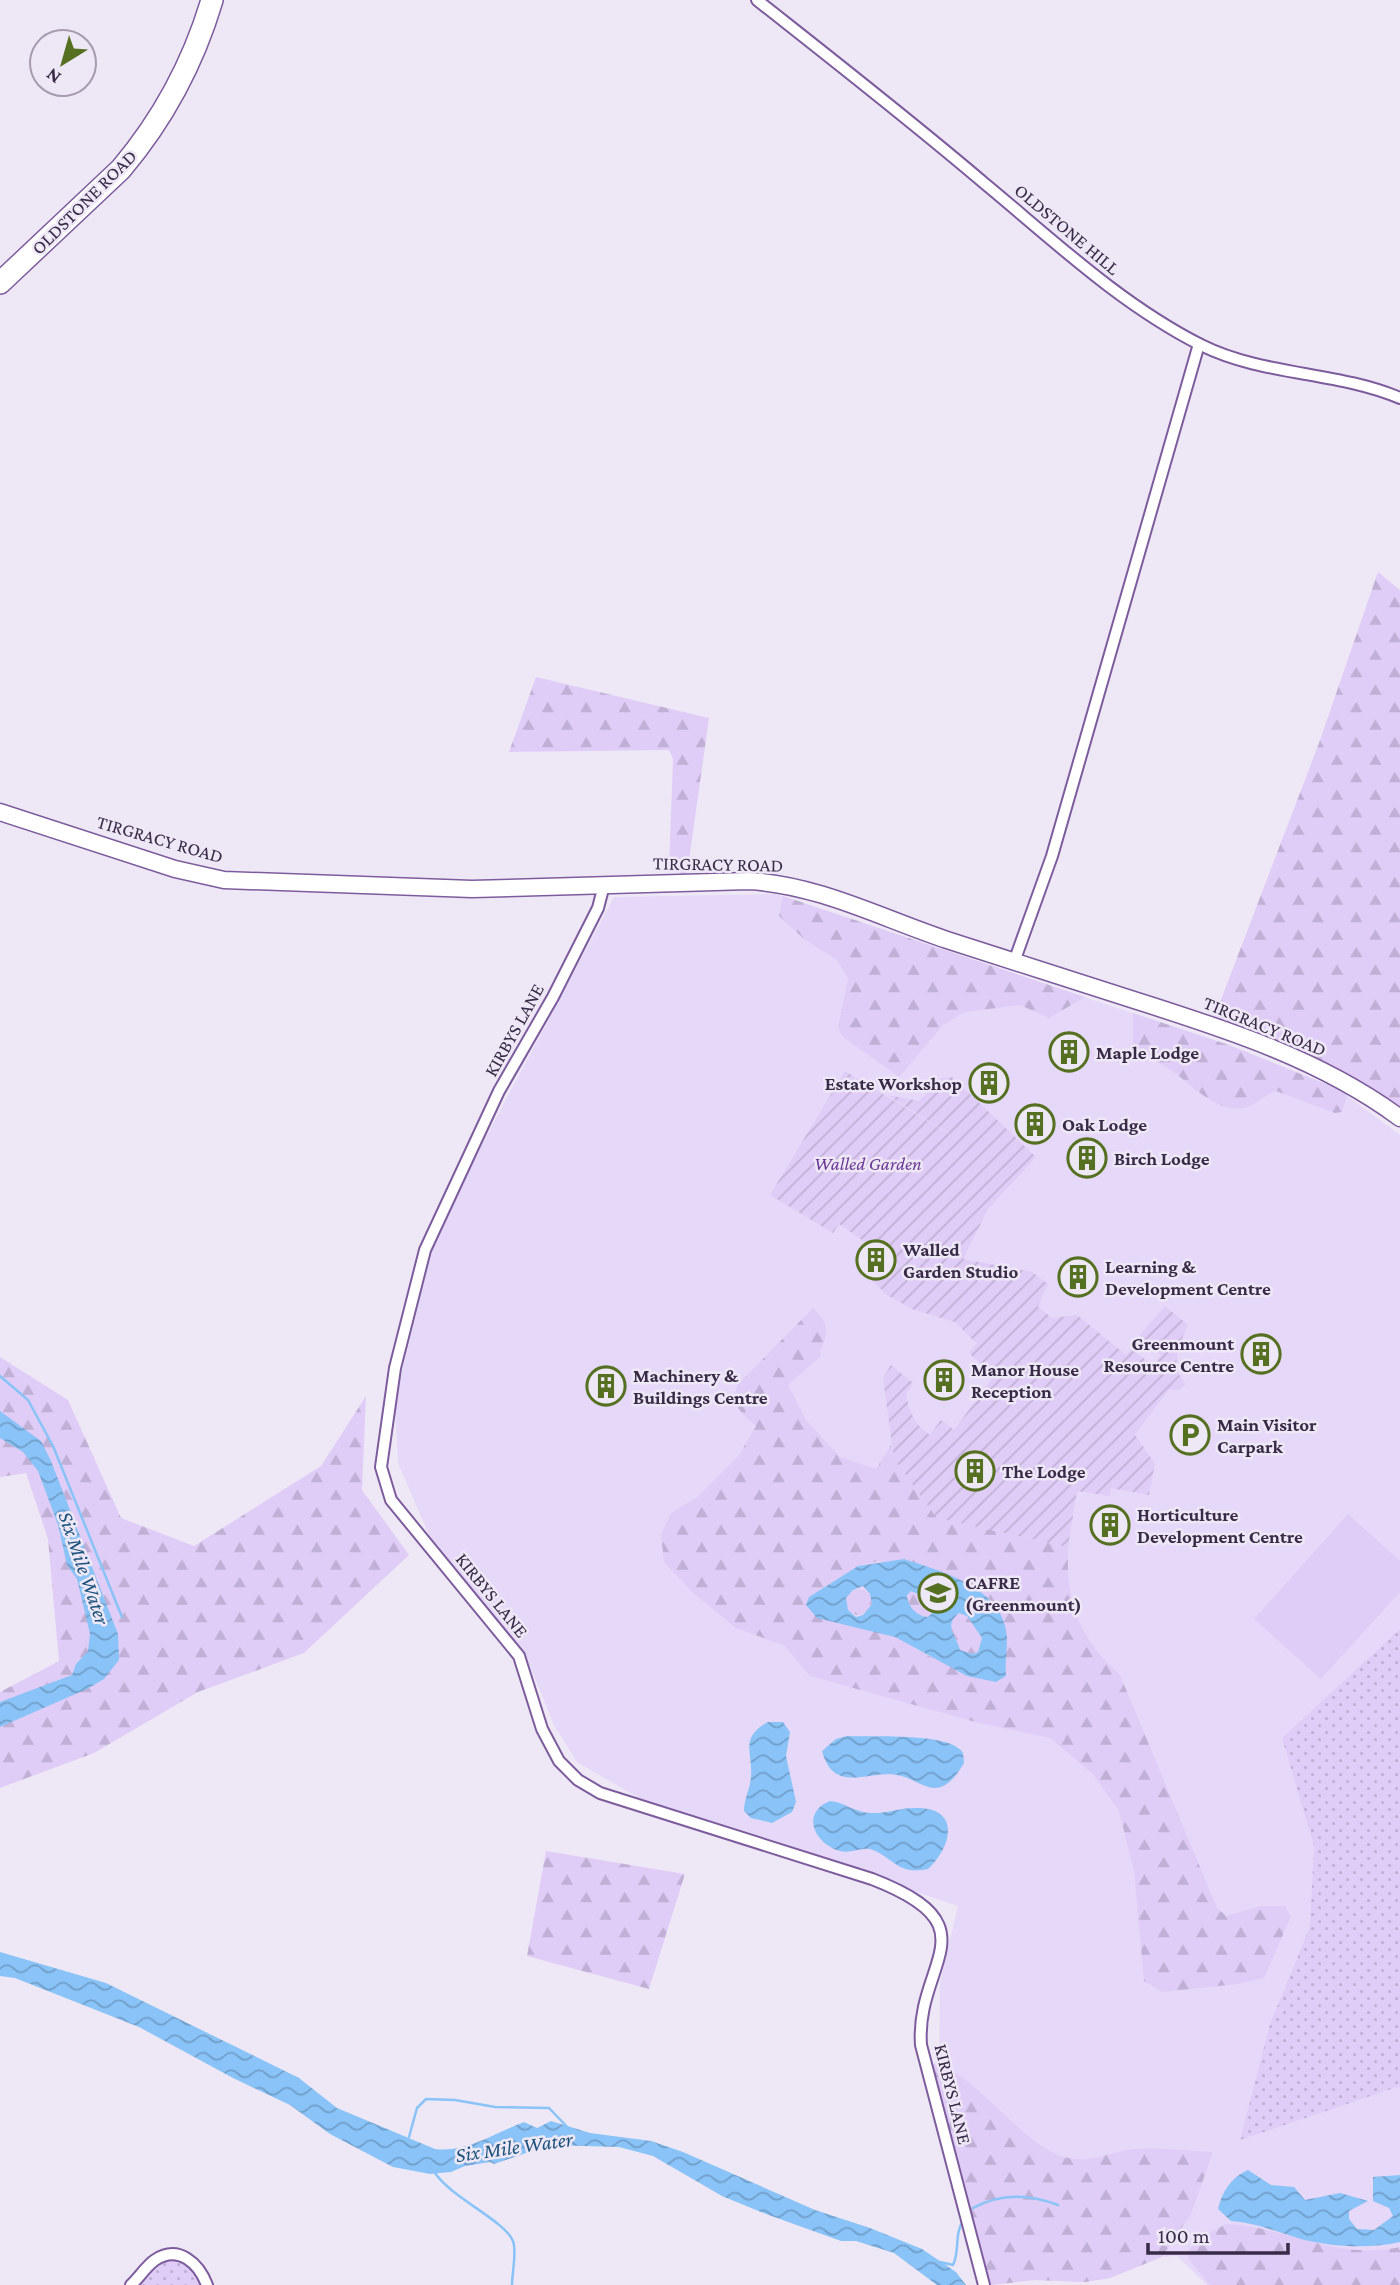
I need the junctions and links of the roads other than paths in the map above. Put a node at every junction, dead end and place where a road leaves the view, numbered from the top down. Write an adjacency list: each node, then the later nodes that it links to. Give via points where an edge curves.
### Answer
1 (212, 0): 3 (highway, OLDSTONE ROAD, via 182,80 138,148)
2 (757, 0): 4 (street, OLDSTONE HILL, via 910,120 1118,294)
3 (0, 283)
4 (1199, 344): 5 (street, OLDSTONE HILL, via 1261,367 1358,385); 8 (street, via 1052,856)
5 (1400, 398)
6 (0, 812): 7 (street, TIRGRACY ROAD, via 175,869 225,880 472,889)
7 (604, 886): 8 (street, TIRGRACY ROAD, via 781,883); 12 (street, KIRBYS LANE, via 598,908 499,1091 425,1250 395,1368 380,1467 384,1482 391,1500 519,1656 549,1746 578,1780 609,1796 872,1879 904,1891 931,1912 942,1942 923,2017 921,2045)
8 (1014, 962): 9 (street, TIRGRACY ROAD, via 1244,1036 1329,1074)
9 (1400, 1118)
10 (133, 2285): 11 (street, via 155,2260 168,2255 187,2257 201,2268)
11 (207, 2285)
12 (984, 2285)

